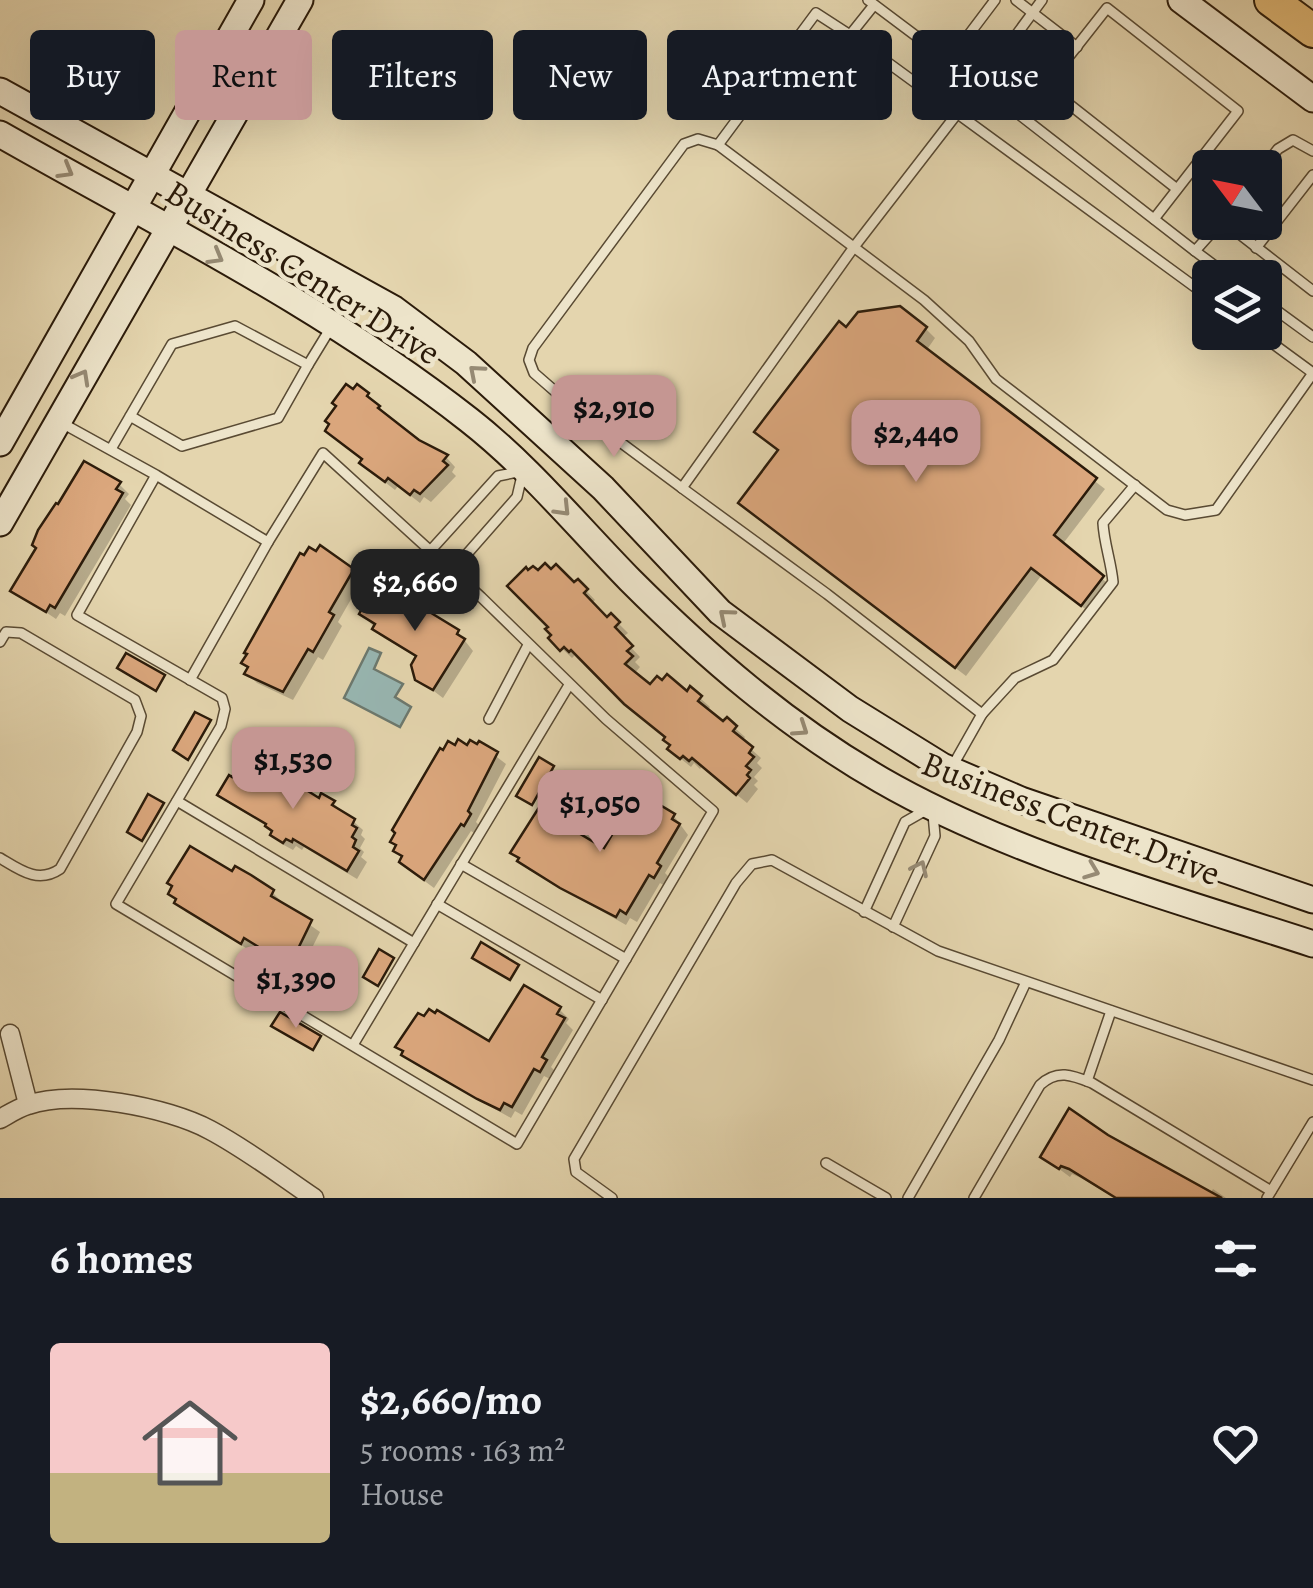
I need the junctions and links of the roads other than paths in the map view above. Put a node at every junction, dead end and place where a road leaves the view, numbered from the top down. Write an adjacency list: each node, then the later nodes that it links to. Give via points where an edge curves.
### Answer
1 (251, 0): 32 (street)
2 (284, 0): 28 (street, via 256,48)
3 (300, 0): 28 (street)
4 (995, 0): 14 (lane)
5 (1016, 0): 10 (lane)
6 (1042, 0): 10 (lane)
7 (1181, 0): 21 (street)
8 (1272, 0): 16 (highway)
9 (876, 3): 13 (lane); 17 (lane)
10 (1033, 12): 15 (lane); 18 (lane)
11 (803, 30): 12 (lane, via 816,13)
12 (842, 30)
13 (854, 30)
14 (972, 30)
15 (1020, 30)
16 (1313, 31)
17 (912, 32)
18 (1077, 47): 19 (lane); 34 (lane, via 1107,8 1238,111)
19 (1074, 51)
20 (0, 91): 32 (street, Business Center Drive)
21 (1313, 99)
22 (1074, 108): 34 (lane)
23 (737, 120): 29 (lane)
24 (953, 120): 41 (lane)
25 (966, 120): 45 (lane)
26 (1027, 120): 37 (lane)
27 (0, 134): 36 (street, Business Center Drive, one-way to 36)
28 (219, 141): 35 (street)
29 (718, 145): 41 (lane); 53 (lane, via 698,139 684,144 532,348 534,372)
30 (1277, 150): 31 (lane, via 1292,140)
31 (1313, 151)
32 (153, 175): 35 (street, Business Center Drive); 36 (street)
33 (1313, 175): 42 (lane)
34 (1177, 189): 37 (lane)
35 (188, 195): 38 (street); 56 (street, Business Center Drive, one-way to 35, via 394,309)
36 (132, 209): 38 (street, Business Center Drive); 57 (street)
37 (1154, 219): 43 (lane)
38 (166, 228): 48 (street, Business Center Drive, one-way to 48); 55 (street, one-way to 38)
39 (1206, 240): 43 (lane)
40 (1246, 240): 42 (lane)
41 (854, 246): 61 (lane, via 968,341 996,379); 62 (lane)
42 (1256, 248): 46 (lane)
43 (1195, 251): 44 (lane)
44 (1207, 260)
45 (1192, 285)
46 (1313, 291)
47 (1282, 314): 49 (lane)
48 (333, 324): 51 (lane); 59 (street, Business Center Drive, via 472,422)
49 (1313, 337)
50 (1281, 350): 52 (lane)
51 (308, 365): 54 (lane, via 278,418 198,442 182,446); 54 (lane, via 235,326 188,339 172,344)
52 (1313, 373): 61 (lane, via 1216,510 1185,516)
53 (574, 407): 56 (lane); 62 (lane)
54 (130, 416): 58 (lane)
55 (58, 420): 58 (lane); 63 (street)
56 (548, 437): 59 (street); 73 (street, Business Center Drive, one-way to 56, via 850,709 720,612)
57 (0, 443)
58 (110, 449): 60 (lane)
59 (524, 471): 65 (lane, via 498,476); 66 (lane, via 517,497); 75 (street, Business Center Drive, one-way to 75, via 698,647 790,722)
60 (156, 474): 64 (lane); 69 (lane, via 77,615)
61 (1134, 485): 71 (lane, via 1103,523 1112,582 1053,660 1015,678)
62 (682, 488): 71 (lane)
63 (0, 523)
64 (268, 542): 65 (lane, via 323,453); 69 (lane)
65 (431, 550): 66 (lane)
66 (452, 570): 68 (lane)
67 (0, 642): 76 (lane, via 6,632 22,632 135,700 141,716 60,870 32,876)
68 (528, 645): 70 (lane); 72 (lane)
69 (190, 680): 74 (lane, via 222,698 225,709)
70 (570, 685): 77 (lane); 84 (lane, via 713,811)
71 (982, 714): 73 (lane)
72 (489, 720)
73 (950, 770): 75 (street); 78 (street, Business Center Drive)
74 (177, 800): 82 (lane); 89 (lane, via 116,904)
75 (932, 806): 80 (lane, via 905,822); 81 (lane, one-way to 75, via 935,836); 83 (street, Business Center Drive, one-way to 83, via 1101,875)
76 (0, 858)
77 (461, 864): 79 (lane); 84 (lane)
78 (1313, 900)
79 (437, 904): 82 (lane); 86 (lane)
80 (864, 912): 81 (lane); 98 (lane, via 772,860 752,864 574,1158 576,1172)
81 (893, 927): 85 (lane, via 938,952)
82 (414, 942): 89 (lane)
83 (1313, 944)
84 (626, 959): 86 (lane)
85 (1026, 982): 87 (lane); 100 (lane)
86 (602, 1000): 89 (lane, via 516,1144)
87 (1112, 1012): 90 (lane); 91 (lane)
88 (10, 1034): 92 (street)
89 (353, 1045)
90 (1313, 1080)
91 (1088, 1081): 96 (lane); 101 (lane, via 1061,1073 1040,1085)
92 (28, 1104): 93 (street); 97 (street, via 110,1102 176,1116 209,1129)
93 (0, 1119)
94 (1313, 1122): 96 (lane)
95 (826, 1162): 99 (lane)
96 (1269, 1194)
97 (314, 1198)
98 (612, 1198)
99 (886, 1198)
100 (908, 1198)
101 (974, 1198)

